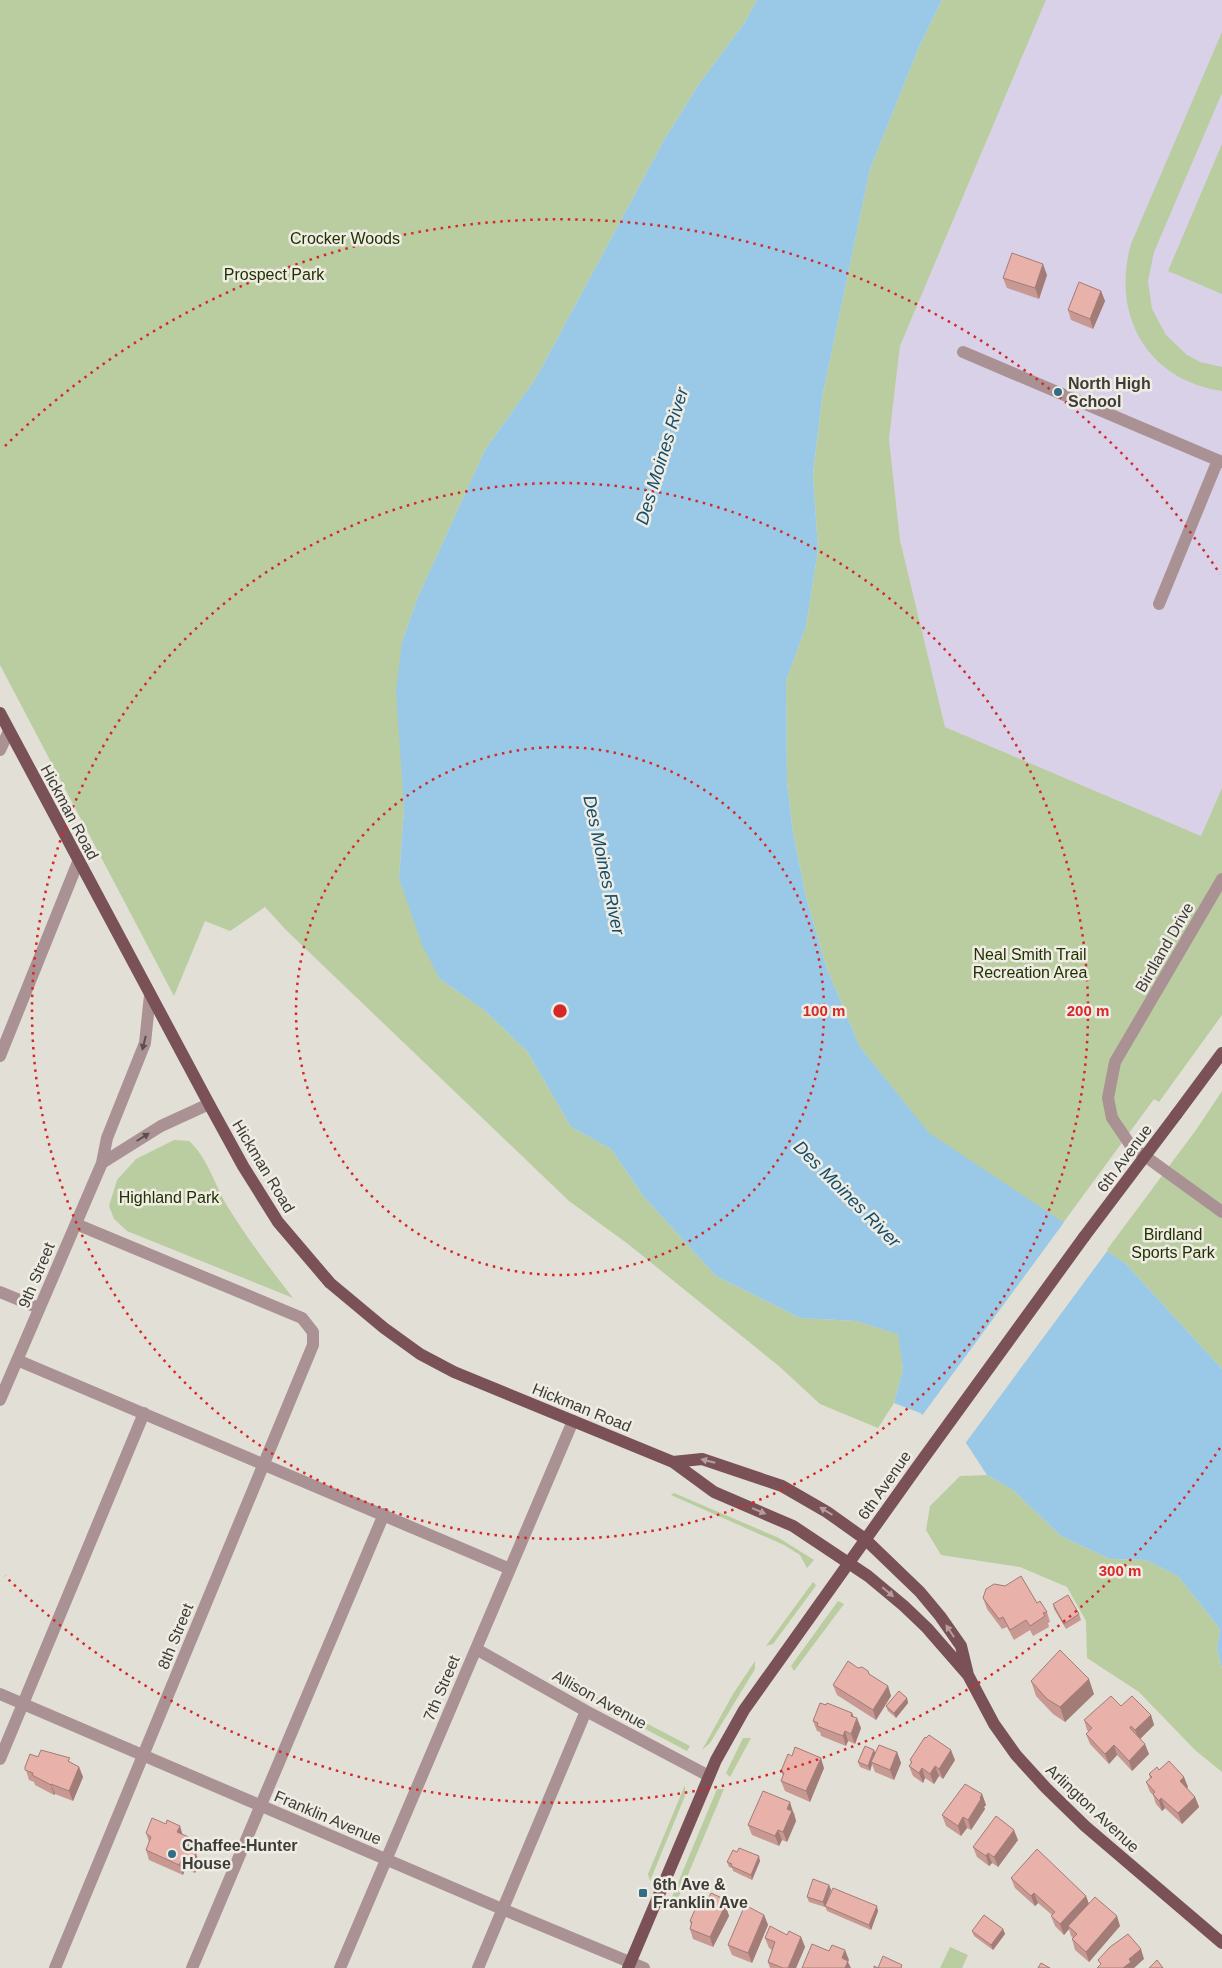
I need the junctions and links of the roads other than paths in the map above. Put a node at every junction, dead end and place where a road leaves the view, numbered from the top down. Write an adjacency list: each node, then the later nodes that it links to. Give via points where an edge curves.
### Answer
1 (963, 352): 2 (street)
2 (1220, 461): 3 (street)
3 (1159, 604)
4 (0, 713): 5 (main road, Hickman Road)
5 (9, 731): 6 (street); 7 (main road, Hickman Road)
6 (0, 750)
7 (78, 862): 9 (main road, Hickman Road); 11 (street)
8 (1222, 879): 14 (street, Birdland Drive, via 1115,1062 1108,1098 1112,1118 1131,1146)
9 (150, 995): 12 (main road, Hickman Road); 13 (street, 9th Street, one-way to 13, via 145,1044 107,1138)
10 (1222, 1053): 25 (main road, 6th Avenue, bridge)
11 (0, 1056)
12 (209, 1104): 13 (street, one-way to 12, via 161,1126); 21 (main road, Hickman Road, via 278,1222 330,1283 420,1354 476,1382)
13 (102, 1163): 15 (street, 9th Street)
14 (1222, 1212)
15 (76, 1224): 17 (street, 9th Street); 23 (street, 8th Street, via 302,1318 313,1332 313,1345)
16 (0, 1292): 17 (street)
17 (40, 1308): 18 (street, 9th Street)
18 (17, 1360): 19 (street, 9th Street); 20 (street)
19 (0, 1400)
20 (144, 1413): 23 (street); 31 (street)
21 (573, 1421): 22 (main road, Hickman Road); 27 (street, 7th Street)
22 (673, 1462): 25 (main road, Hickman Road, one-way to 22, via 782,1486 702,1459); 26 (main road, Hickman Road, one-way to 26, via 714,1492 793,1526)
23 (264, 1464): 24 (street); 33 (street, 8th Street)
24 (384, 1514): 27 (street); 36 (street)
25 (865, 1539): 26 (main road, 6th Avenue); 29 (main road, Arlington Avenue, one-way to 25, via 961,1646 940,1616)
26 (849, 1562): 29 (main road, Arlington Avenue, one-way to 29, via 904,1606); 35 (main road, 6th Avenue, via 744,1710)
27 (510, 1569): 28 (street, 7th Street)
28 (476, 1649): 32 (street, Allison Avenue); 37 (street, 7th Street)
29 (968, 1675): 39 (main road, Arlington Avenue, via 994,1724 1046,1788 1085,1826)
30 (0, 1694): 31 (street, Franklin Avenue)
31 (23, 1704): 33 (street, Franklin Avenue); 34 (street)
32 (586, 1711): 35 (street, Allison Avenue); 38 (street)
33 (143, 1755): 36 (street, Franklin Avenue); 41 (street, 8th Street)
34 (0, 1759)
35 (709, 1776): 40 (main road, 6th Avenue)
36 (261, 1806): 37 (street, Franklin Avenue); 42 (street)
37 (386, 1860): 38 (street, Franklin Avenue); 43 (street, 7th Street)
38 (502, 1909): 40 (street, Franklin Avenue); 44 (street)
39 (1222, 1942)
40 (629, 1965): 45 (street, Franklin Avenue)
41 (55, 1968)
42 (192, 1968)
43 (340, 1968)
44 (478, 1968)
45 (644, 1968)

